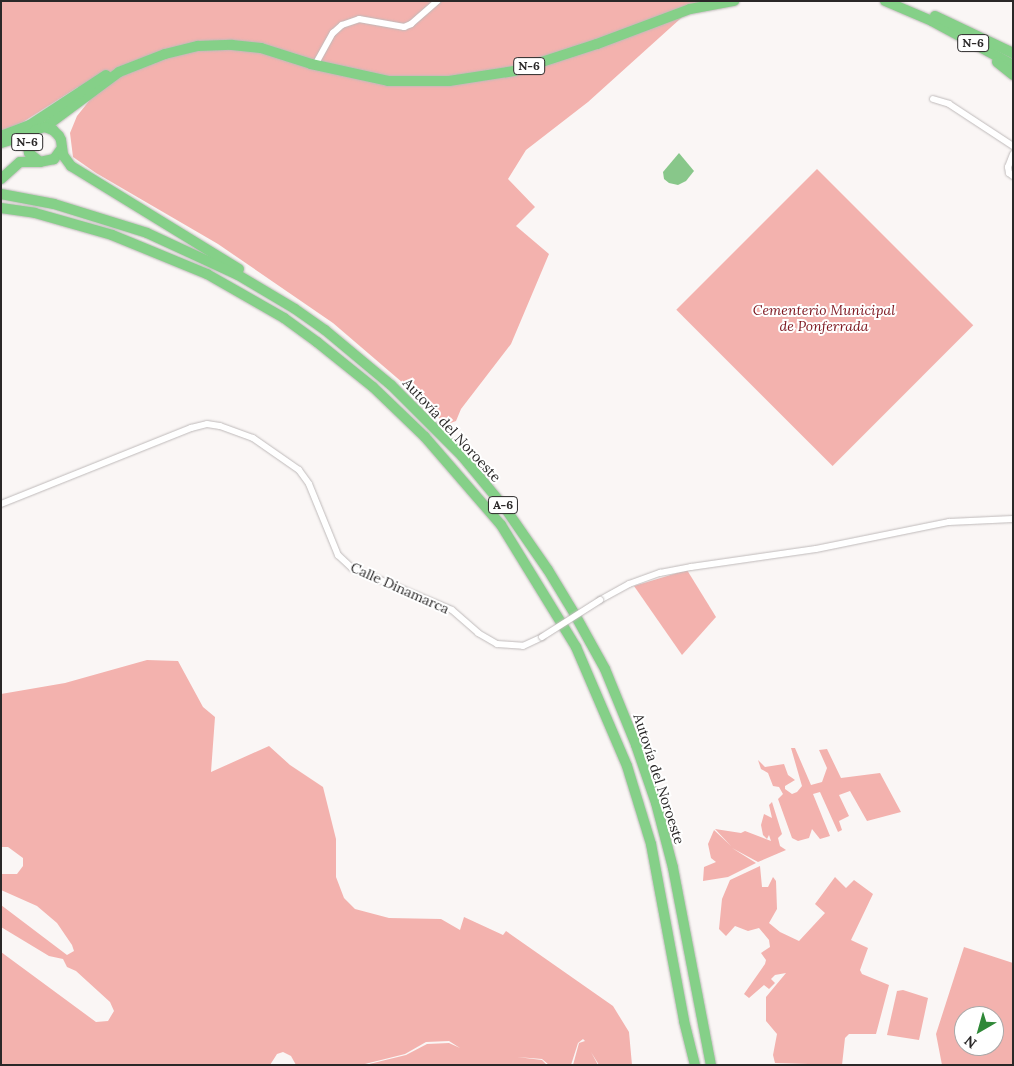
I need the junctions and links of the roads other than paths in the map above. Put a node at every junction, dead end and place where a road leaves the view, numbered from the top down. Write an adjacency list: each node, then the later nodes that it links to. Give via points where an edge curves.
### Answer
1 (437, 1): 7 (street, via 404,27 359,19 342,25 333,33)
2 (734, 1): 7 (highway, N-6, via 690,9 514,71 458,80 388,80)
3 (885, 1): 5 (highway, N-6)
4 (893, 1): 6 (highway, via 917,7)
5 (932, 21): 8 (highway, N-6); 10 (highway)
6 (1013, 54)
7 (316, 65): 9 (highway, N-6, via 261,48 198,46 165,54)
8 (1013, 65)
9 (119, 72): 12 (highway, N-6); 15 (highway, via 94,82 30,125)
10 (1013, 75)
11 (933, 99): 18 (street, via 949,104)
12 (70, 111): 13 (highway, N-6); 17 (highway, N-6, via 63,121)
13 (45, 127): 14 (highway, N-6); 17 (highway, N-6, via 56,132)
14 (31, 134): 16 (highway); 19 (highway, N-6)
15 (1, 136)
16 (1, 143)
17 (61, 144): 21 (highway, N-6, via 54,159); 28 (highway, via 63,155 71,166 296,306 344,339 376,367)
18 (1013, 146)
19 (27, 147): 21 (highway, N-6); 22 (highway, N-6)
20 (1013, 154): 23 (street, via 1008,167)
21 (36, 160): 22 (highway, N-6, via 18,160)
22 (2, 174)
23 (1013, 176)
24 (1, 194): 28 (highway, Autovía del Noroeste / A-6, via 98,216 147,233 212,262 294,309 340,342)
25 (1, 208): 27 (highway, Autovía del Noroeste / A-6, via 77,224)
26 (1, 212): 27 (highway, via 73,227)
27 (150, 250): 31 (highway, Autovía del Noroeste / A-6, via 207,274 250,297 317,342 373,387 425,436 501,525 576,647 627,766 651,844)
28 (390, 385): 32 (highway, Autovía del Noroeste / A-6, via 462,456 505,508 548,570 605,669 656,803 673,868)
29 (1, 504): 30 (street, Calle Dinamarca, bridge, via 191,428 207,424 220,426 253,438 299,470 309,484 338,555 352,568 452,610 496,644 523,646 629,584 683,568 816,549 949,522)
30 (1013, 519)
31 (695, 1065)
32 (711, 1065)

